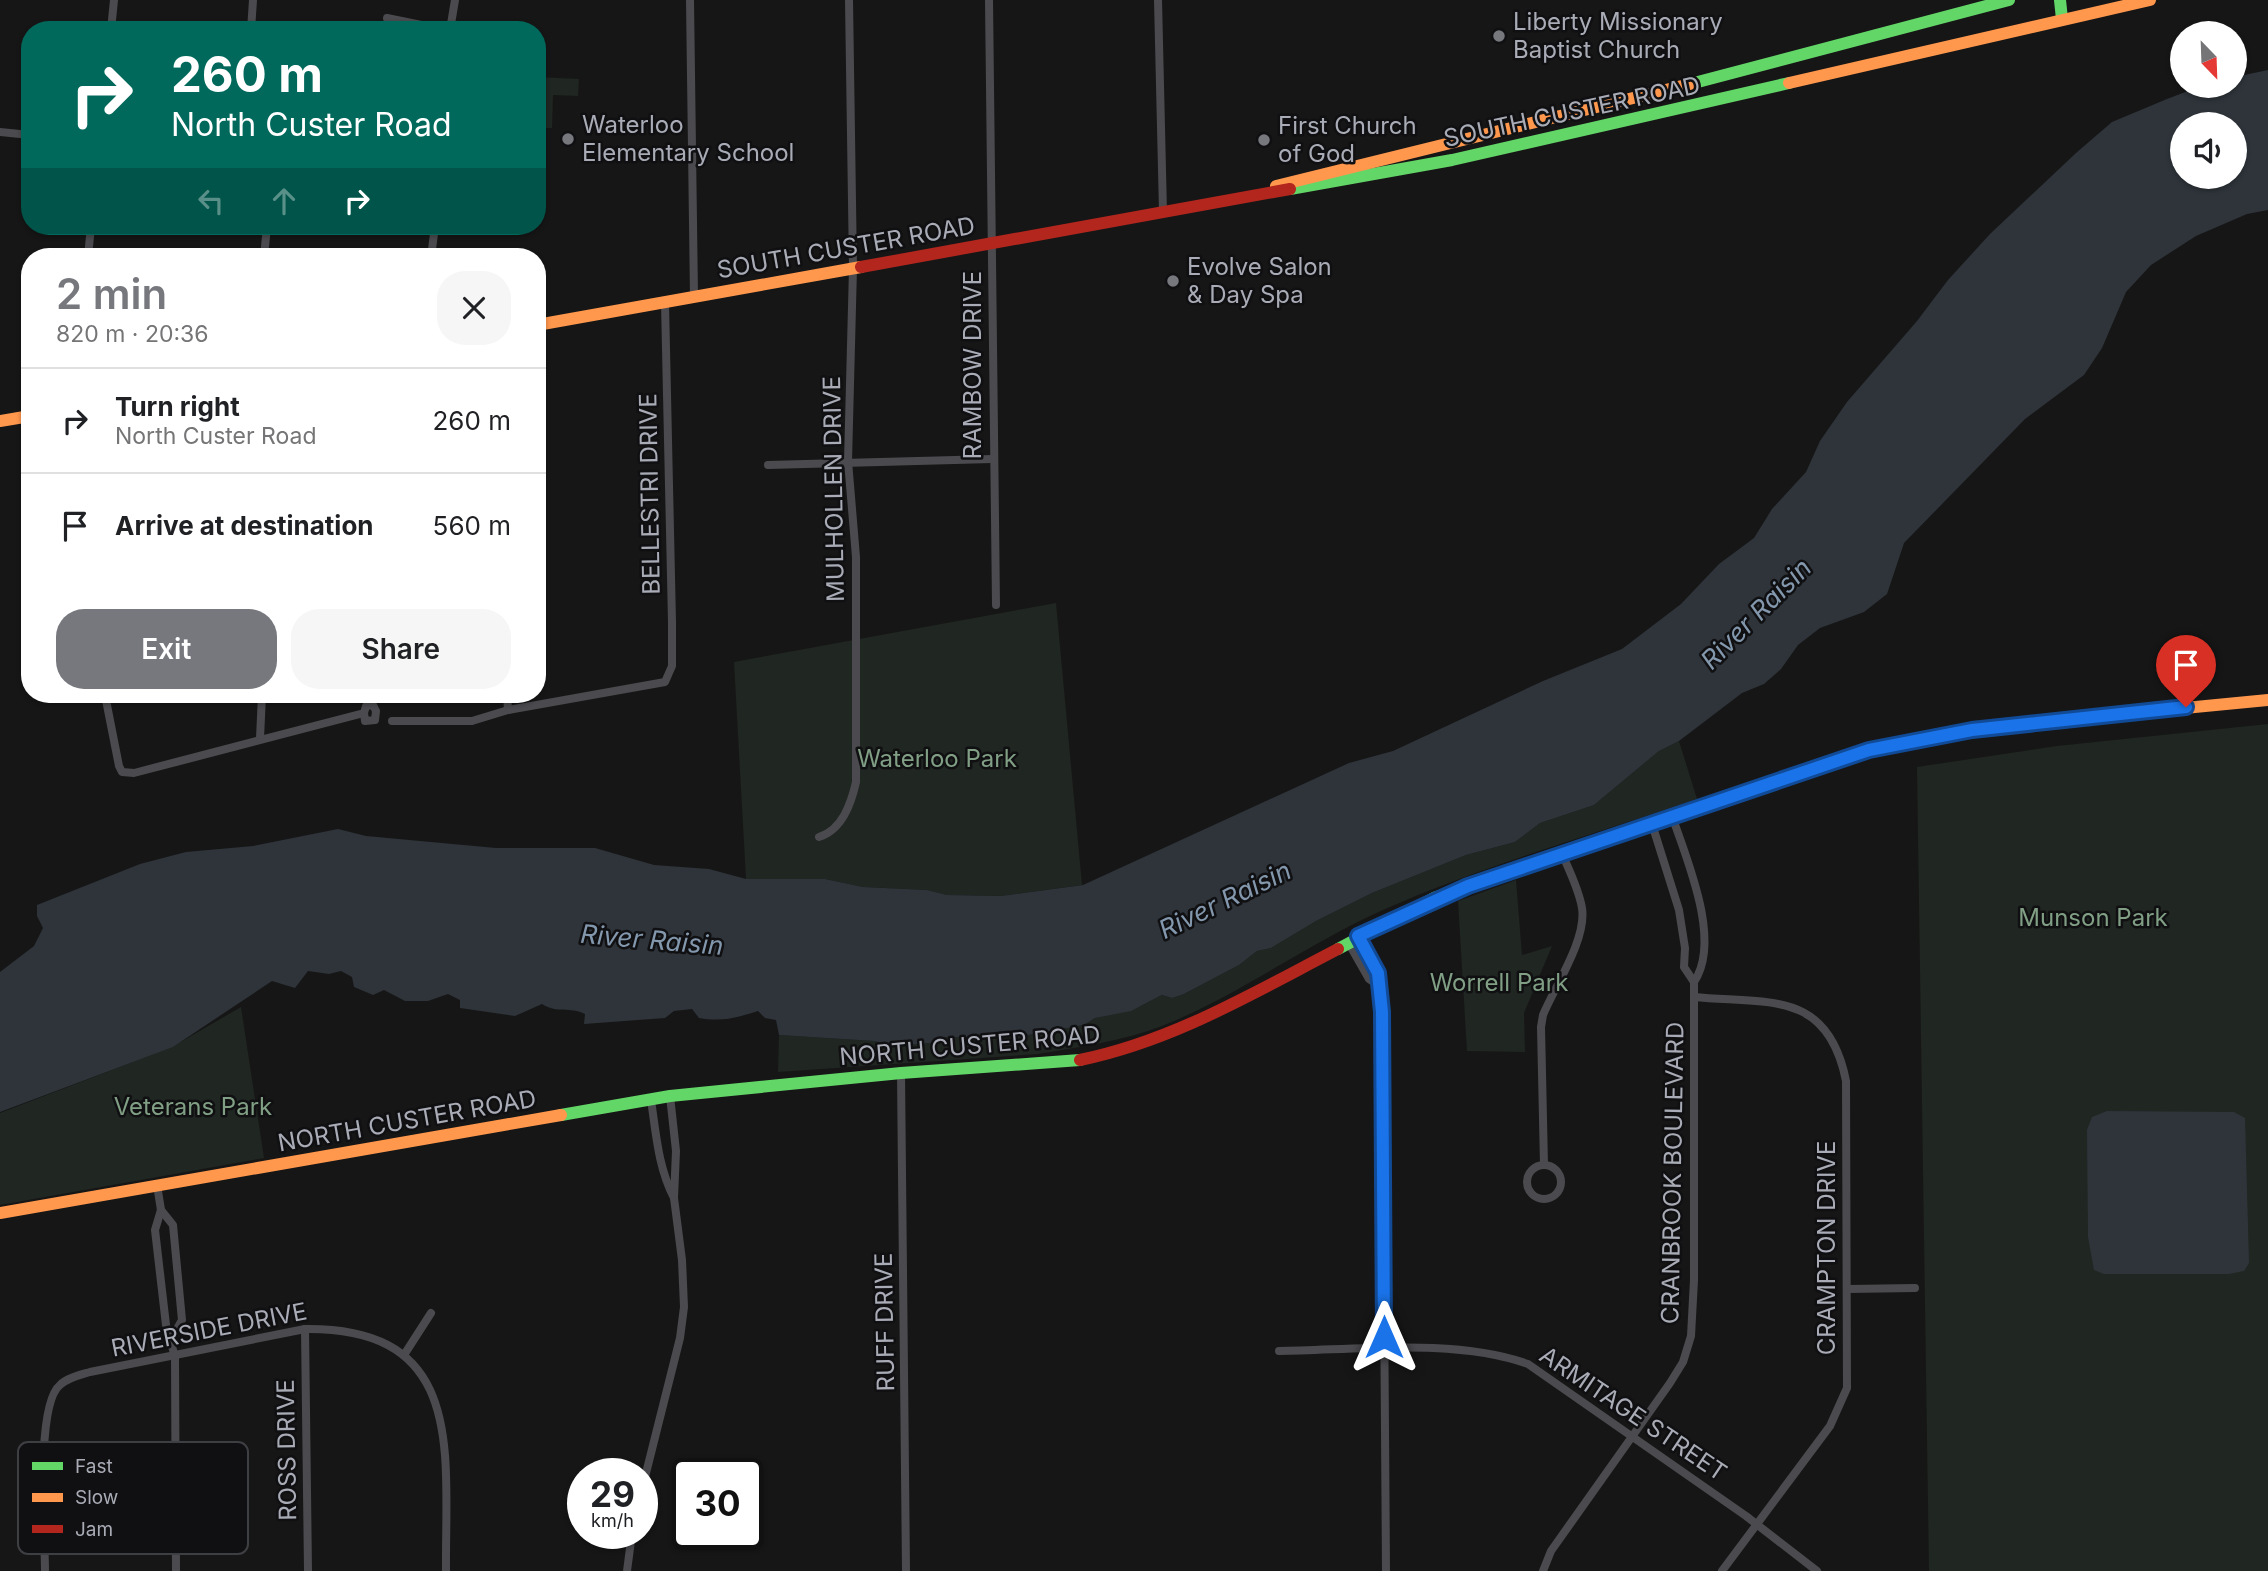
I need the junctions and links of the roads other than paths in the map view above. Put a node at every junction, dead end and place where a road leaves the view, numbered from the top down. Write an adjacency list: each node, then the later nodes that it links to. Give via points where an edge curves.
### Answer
1 (114, 0): 13 (street)
2 (253, 0): 14 (street)
3 (455, 0): 16 (street)
4 (690, 0): 22 (street)
5 (849, 0): 21 (street, MULHOLLEN DRIVE)
6 (989, 0): 20 (street, RAMBOW DRIVE)
7 (1157, 0): 19 (street)
8 (2009, 0): 19 (main road, SOUTH CUSTER ROAD, via 1559,118)
9 (2060, 0): 12 (main road)
10 (2150, 0): 12 (main road, SOUTH CUSTER ROAD)
11 (387, 18): 15 (street)
12 (2062, 19): 19 (main road, SOUTH CUSTER ROAD, via 1560,138 1323,186)
13 (112, 21)
14 (252, 21)
15 (402, 21)
16 (450, 21)
17 (0, 132): 18 (street)
18 (21, 134)
19 (1163, 212): 20 (main road, SOUTH CUSTER ROAD)
20 (991, 243): 21 (main road, SOUTH CUSTER ROAD); 27 (street, RAMBOW DRIVE)
21 (853, 268): 22 (main road, SOUTH CUSTER ROAD); 28 (street, MULHOLLEN DRIVE)
22 (694, 297): 23 (main road, SOUTH CUSTER ROAD)
23 (665, 303): 24 (main road, SOUTH CUSTER ROAD); 35 (street, BELLESTRI DRIVE, via 672,666 665,682)
24 (546, 323)
25 (21, 418): 26 (main road)
26 (0, 421)
27 (992, 459): 28 (street); 30 (street, RAMBOW DRIVE)
28 (848, 461): 29 (street); 41 (street, MULHOLLEN DRIVE, via 856,557 856,782 846,812 834,829)
29 (768, 465)
30 (996, 605)
31 (2268, 700): 39 (main road, NORTH CUSTER ROAD, via 2060,719 1923,739 1869,750)
32 (106, 703): 38 (street, via 122,772 151,769)
33 (262, 703): 38 (street)
34 (508, 703): 35 (street)
35 (508, 710): 37 (street, via 472,721)
36 (364, 713): 38 (street)
37 (392, 721)
38 (260, 738)
39 (1672, 816): 40 (main road, NORTH CUSTER ROAD); 44 (street, CRANBROOK BOULEVARD, via 1695,883 1701,919 1705,959)
40 (1652, 824): 42 (main road, NORTH CUSTER ROAD); 44 (street, CRANBROOK BOULEVARD, via 1679,910 1684,967)
41 (819, 836)
42 (1563, 856): 43 (main road, NORTH CUSTER ROAD, via 1434,898); 49 (street, via 1583,918 1541,1027)
43 (1353, 939): 46 (main road, NORTH CUSTER ROAD, via 1175,1031 1111,1054 1072,1062); 59 (street, via 1369,979 1379,986 1382,1012)
44 (1694, 982): 45 (street, CRANBROOK BOULEVARD)
45 (1694, 998): 54 (street, CRAMPTON DRIVE, via 1785,1003 1817,1024 1837,1048 1846,1081); 63 (street, CRANBROOK BOULEVARD, via 1691,1336 1678,1372)
46 (901, 1073): 47 (main road, NORTH CUSTER ROAD); 72 (street, RUFF DRIVE)
47 (670, 1096): 48 (main road, NORTH CUSTER ROAD); 51 (street, via 676,1151)
48 (651, 1100): 50 (main road, NORTH CUSTER ROAD); 51 (street, via 666,1183)
49 (1544, 1165): 49 (street, via 1533,1169 1527,1178 1532,1194 1542,1199 1557,1192 1561,1182 1554,1168)
50 (157, 1185): 52 (street); 53 (main road, NORTH CUSTER ROAD)
51 (674, 1198): 66 (street, via 684,1307)
52 (161, 1210): 58 (street, via 155,1230 166,1325); 58 (street, via 173,1225 182,1320)
53 (0, 1213)
54 (1848, 1289): 55 (street); 67 (street, CRAMPTON DRIVE, via 1847,1388 1842,1404)
55 (1915, 1289)
56 (431, 1314): 61 (street)
57 (305, 1329): 61 (street, RIVERSIDE DRIVE, via 366,1335); 62 (street, RIVERSIDE DRIVE); 69 (street, ROSS DRIVE)
58 (173, 1338): 62 (street)
59 (1384, 1350): 60 (street, ARMITAGE STREET); 63 (street, ARMITAGE STREET, via 1472,1350 1512,1358 1547,1375); 73 (street)
60 (1279, 1351)
61 (404, 1355): 70 (street, via 432,1391 440,1419)
62 (175, 1357): 64 (street, RIVERSIDE DRIVE, via 90,1372 59,1385 51,1397); 65 (street)
63 (1631, 1435): 67 (street, ARMITAGE STREET); 74 (street, CRANBROOK BOULEVARD)
64 (44, 1442)
65 (175, 1442)
66 (650, 1458)
67 (1757, 1524): 75 (street, CRAMPTON DRIVE); 76 (street, ARMITAGE STREET)
68 (630, 1549): 71 (street)
69 (308, 1571)
70 (446, 1571)
71 (627, 1571)
72 (906, 1571)
73 (1386, 1571)
74 (1543, 1571)
75 (1722, 1571)
76 (1817, 1571)

